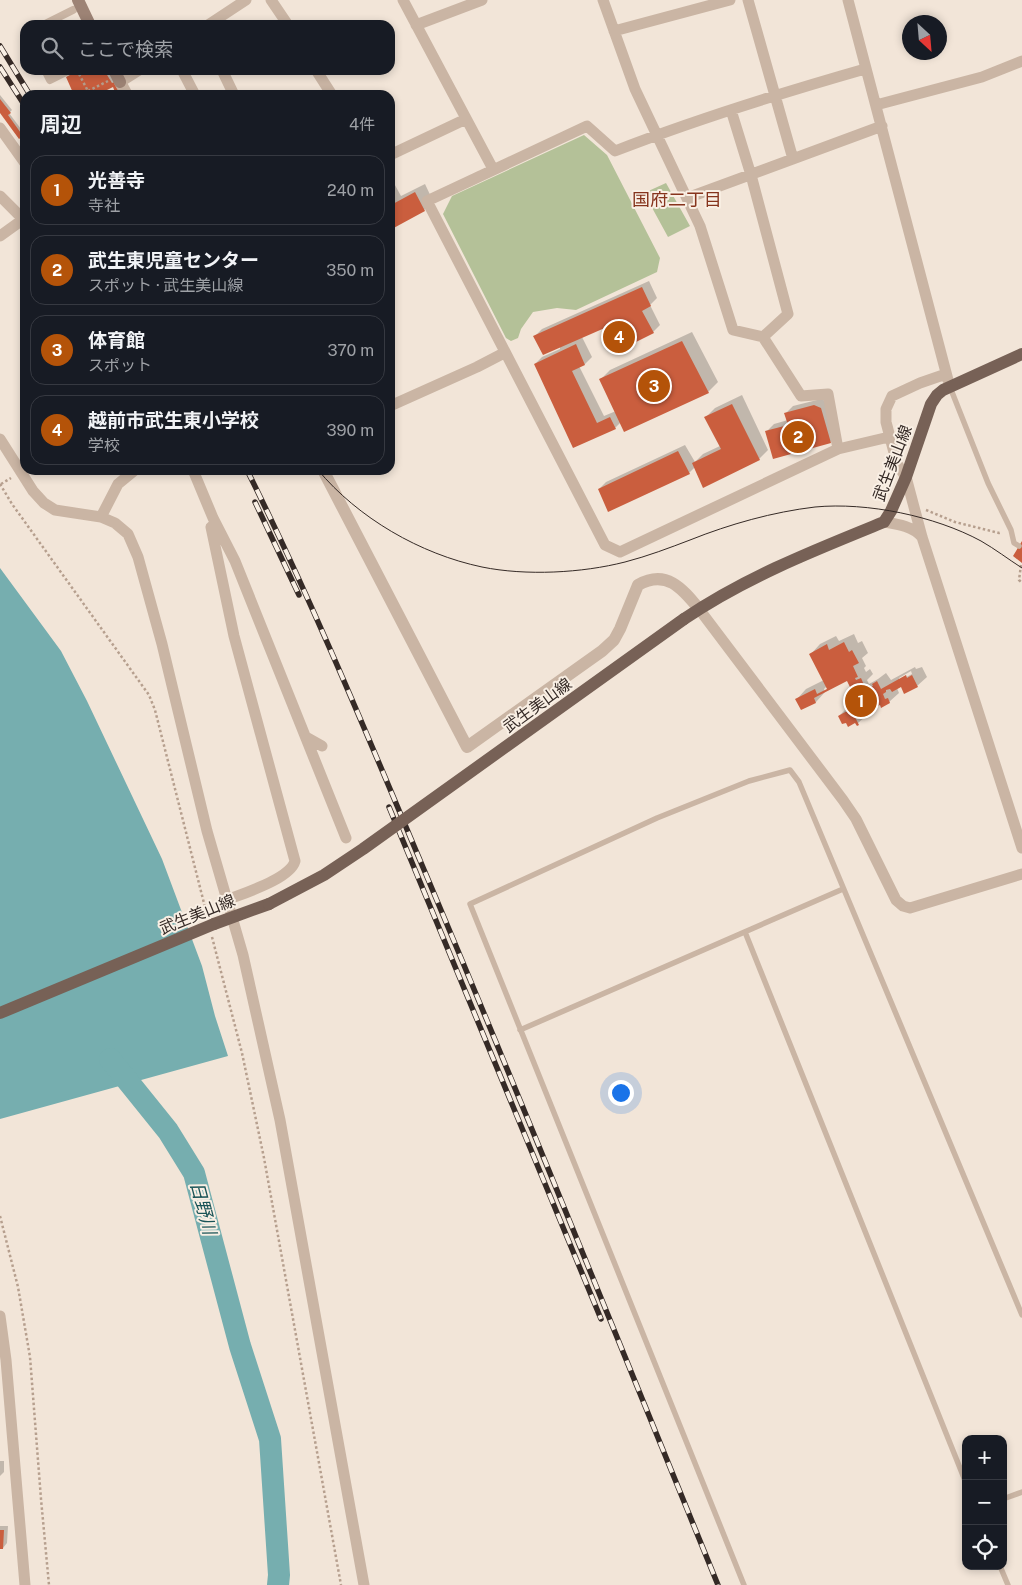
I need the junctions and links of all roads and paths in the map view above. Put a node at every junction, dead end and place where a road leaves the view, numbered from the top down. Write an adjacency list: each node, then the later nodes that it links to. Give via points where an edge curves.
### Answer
1 (246, 0): 12 (street)
2 (270, 0): 13 (street)
3 (402, 0): 14 (street)
4 (482, 0): 14 (street)
5 (603, 0): 15 (street)
6 (730, 0): 15 (street)
7 (748, 0): 31 (street)
8 (848, 0): 17 (street)
9 (76, 5): 10 (street); 11 (main road)
10 (51, 20)
11 (86, 20)
12 (216, 20)
13 (284, 20)
14 (416, 25): 34 (street)
15 (614, 31): 37 (street)
16 (1022, 61): 32 (street, via 975,78)
17 (865, 69): 31 (street); 32 (street)
18 (48, 75): 19 (street, via 50,80)
19 (60, 75)
20 (80, 75): 25 (path)
21 (185, 75): 28 (street)
22 (224, 75): 29 (street)
23 (319, 75): 30 (street)
24 (115, 77): 26 (path); 27 (street)
25 (87, 90)
26 (90, 90)
27 (124, 90)
28 (192, 90)
29 (232, 90)
30 (329, 90)
31 (775, 95): 33 (street); 40 (street)
32 (876, 105): 35 (street)
33 (731, 110): 37 (street); 42 (street)
34 (466, 119): 38 (street); 41 (street)
35 (882, 126): 40 (street); 51 (street)
36 (0, 128): 39 (street)
37 (656, 135): 41 (street, via 615,151 587,126); 44 (street)
38 (395, 154)
39 (20, 156)
40 (793, 159): 42 (street)
41 (493, 169): 49 (street, via 427,201)
42 (751, 174): 44 (street); 48 (street, via 788,314)
43 (0, 196): 45 (street)
44 (687, 198): 48 (street, via 700,226 733,330)
45 (20, 214)
46 (20, 221): 47 (street)
47 (0, 236)
48 (763, 337): 56 (street, via 801,396 828,394)
49 (504, 353): 53 (street); 56 (street, via 605,545 620,552)
50 (1022, 354): 52 (main road, 武生美山線)
51 (946, 374): 52 (street); 54 (street, via 892,396 886,409)
52 (950, 387): 62 (main road, 武生美山線, via 937,395 931,404); 68 (lane, via 988,483)
53 (395, 404)
54 (890, 437): 56 (street); 62 (street, via 897,464)
55 (0, 439): 57 (street)
56 (838, 449)
57 (20, 471)
58 (23, 475): 65 (street, via 44,503 55,510)
59 (129, 475): 65 (street, via 118,484)
60 (195, 475): 67 (street)
61 (326, 475): 73 (street, via 467,747 614,640 638,586 655,578 668,581 680,586)
62 (906, 477): 64 (street); 66 (main road, 武生美山線)
63 (0, 484): 82 (path, via 149,695)
64 (915, 508): 68 (path, via 999,533); 69 (street)
65 (101, 517): 80 (street, via 128,534 138,557)
66 (884, 522): 69 (street, via 900,524); 73 (main road, 武生美山線, via 798,557 728,591)
67 (216, 524): 74 (street, via 235,561); 80 (street, via 211,527 228,615 295,861 284,875)
68 (1011, 530): 70 (lane, via 1014,543)
69 (922, 537): 77 (street)
70 (1019, 546)
71 (1021, 565): 72 (path, via 1019,580)
72 (1022, 583)
73 (700, 609): 78 (street, via 856,819 896,900 903,906 910,908); 81 (main road, 武生美山線, bridge, via 324,875 269,904)
74 (306, 737): 75 (street); 76 (street)
75 (322, 746)
76 (346, 838)
77 (1022, 848)
78 (1022, 874)
79 (843, 889): 83 (lane); 85 (lane, via 799,782 790,770 749,781 657,818 470,904); 87 (lane)
80 (226, 900): 81 (street)
81 (232, 918): 82 (main road, 武生美山線); 96 (street, via 280,1120)
82 (211, 927): 84 (main road, 武生美山線, bridge); 95 (path, via 264,1158)
83 (744, 932): 85 (lane); 89 (lane)
84 (0, 1013)
85 (520, 1030): 97 (lane)
86 (0, 1216): 94 (path, via 18,1287 30,1357)
87 (1022, 1315)
88 (0, 1316): 93 (street)
89 (965, 1480)
90 (1022, 1492): 91 (lane)
91 (1007, 1498)
92 (1002, 1570): 98 (lane)
93 (25, 1585)
94 (49, 1585)
95 (341, 1585)
96 (364, 1585)
97 (744, 1585)
98 (1008, 1585)

